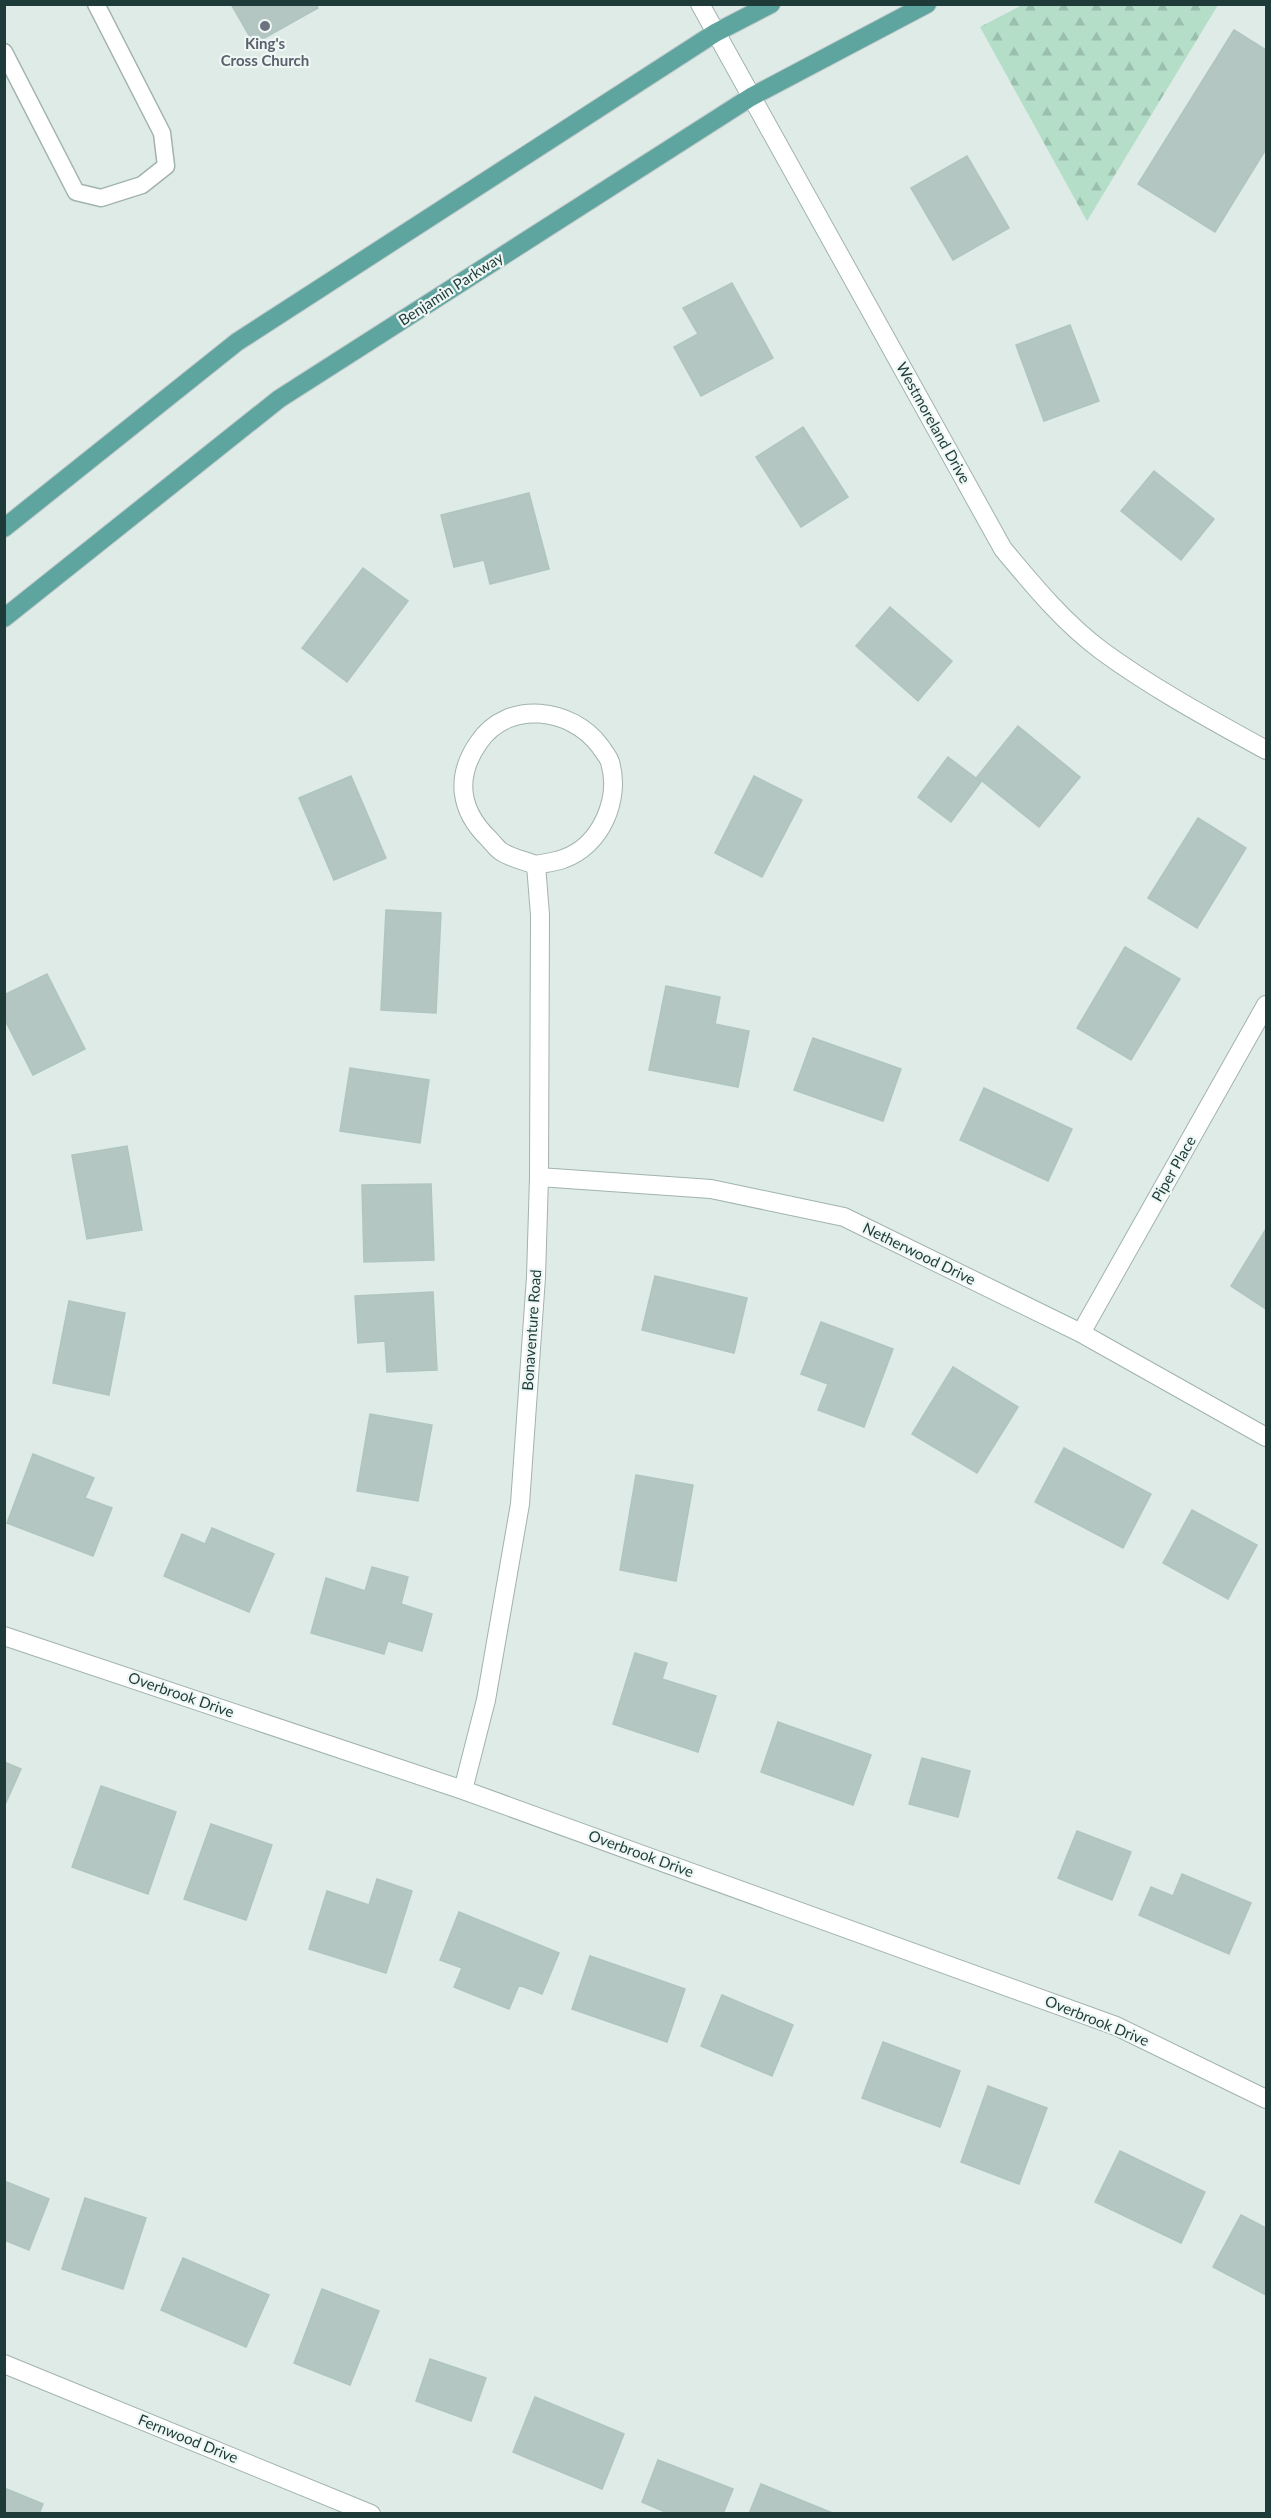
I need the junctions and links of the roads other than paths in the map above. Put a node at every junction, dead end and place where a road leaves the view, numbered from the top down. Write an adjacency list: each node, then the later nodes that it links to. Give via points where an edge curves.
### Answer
1 (96, 4): 6 (lane, via 162,133 166,166 142,185 101,198 76,192)
2 (700, 4): 5 (street, Westmoreland Drive)
3 (771, 4): 5 (main road)
4 (927, 4): 7 (main road, Benjamin Parkway)
5 (715, 33): 7 (street, Westmoreland Drive); 8 (main road, via 237,342)
6 (4, 52)
7 (751, 97): 9 (main road, Benjamin Parkway, via 279,399); 10 (street, Westmoreland Drive, via 1003,549 1046,600 1100,650 1180,703)
8 (4, 528)
9 (4, 618)
10 (1266, 750)
11 (536, 865): 11 (street, via 565,859 587,844 605,823 613,792 610,760 591,734 560,716 531,713 507,718 484,735 470,756 462,781 465,803 478,828 502,852); 13 (street, Bonaventure Road, via 540,915)
12 (1266, 1005): 14 (street, Piper Place)
13 (539, 1178): 14 (street, Netherwood Drive, via 711,1189 844,1217); 17 (street, Bonaventure Road, via 520,1504 486,1700)
14 (1081, 1333): 15 (street, Netherwood Drive)
15 (1266, 1437)
16 (4, 1636): 17 (street, Overbrook Drive)
17 (463, 1790): 18 (street, Overbrook Drive, via 1116,2026)
18 (1266, 2099)
19 (4, 2364): 20 (street, Fernwood Drive)
20 (371, 2514)

